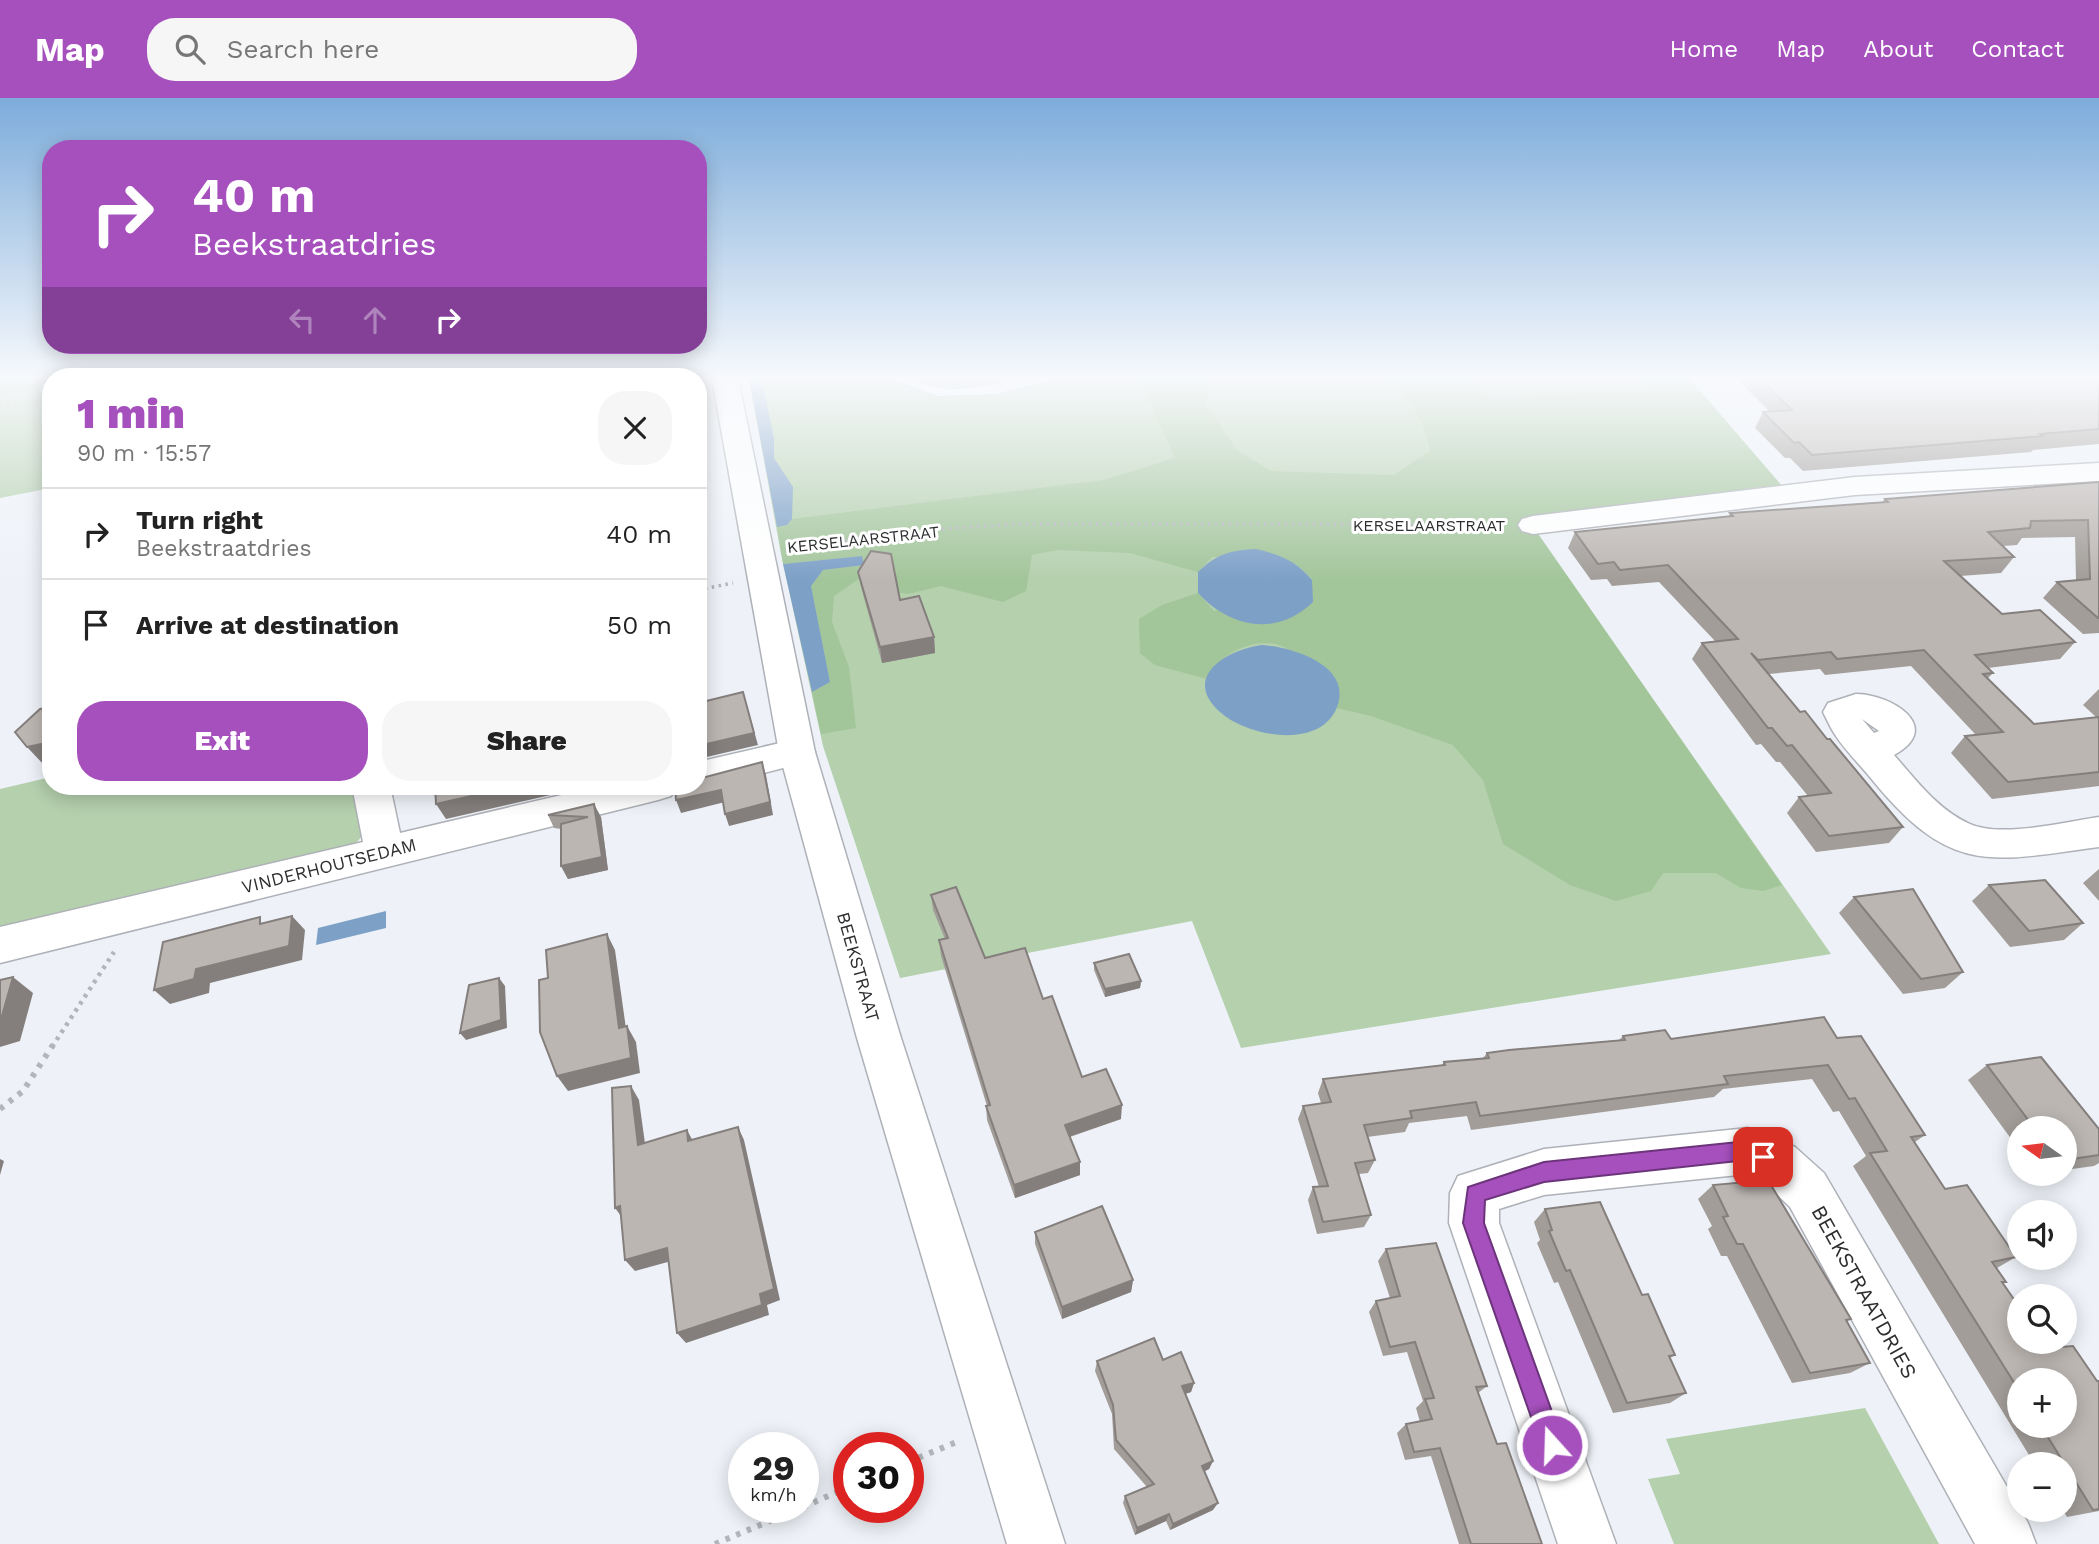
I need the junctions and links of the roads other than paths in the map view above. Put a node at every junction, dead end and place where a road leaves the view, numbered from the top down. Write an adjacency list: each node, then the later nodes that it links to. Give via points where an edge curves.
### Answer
1 (738, 446): 5 (street, BEEKSTRAAT)
2 (2099, 472): 3 (street, via 1855,486)
3 (1533, 525)
4 (1871, 751): 9 (street, via 1924,816 1954,837 1991,845)
5 (797, 752): 6 (street); 12 (street, BEEKSTRAAT, via 879,1038)
6 (707, 774)
7 (373, 795): 10 (street)
8 (621, 795): 10 (street, VINDERHOUTSEDAM)
9 (2099, 831)
10 (385, 852): 11 (street, VINDERHOUTSEDAM)
11 (0, 945)
12 (1036, 1544)
13 (1587, 1544): 14 (street, BEEKSTRAATDRIES, via 1474,1223 1475,1194 1544,1172 1748,1151 1778,1163 1807,1190)
14 (2007, 1544)

